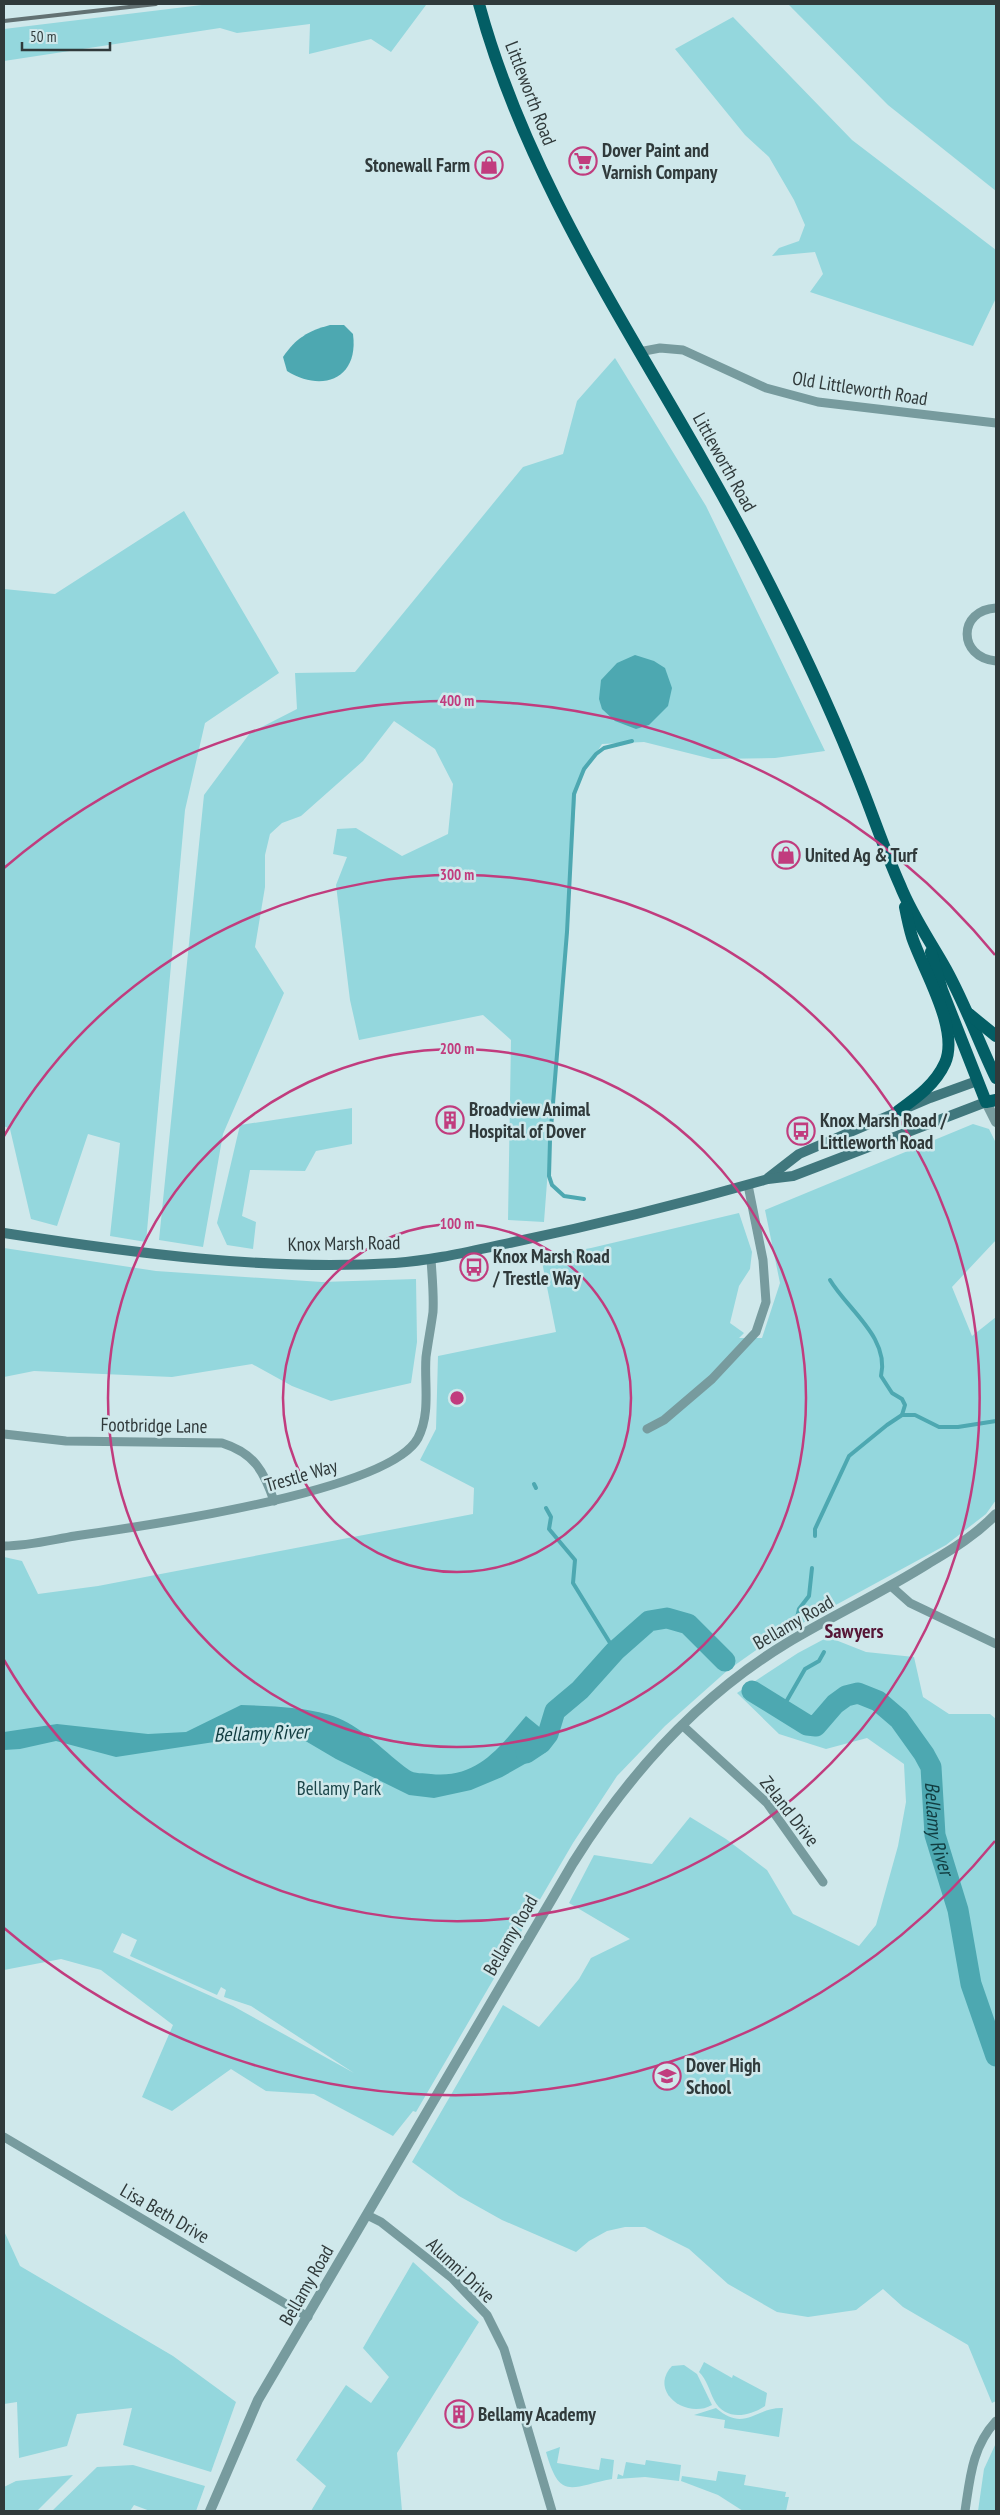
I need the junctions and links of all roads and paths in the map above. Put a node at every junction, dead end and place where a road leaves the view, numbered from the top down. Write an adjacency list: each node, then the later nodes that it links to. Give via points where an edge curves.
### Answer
1 (480, 9): 2 (main road, Littleworth Road, via 542,173)
2 (639, 352): 3 (street, Old Littleworth Road, via 660,348 683,350 766,388 818,402); 6 (main road, Littleworth Road, via 745,537 792,628 853,764)
3 (996, 423)
4 (996, 608): 5 (street, via 976,615 967,634 972,650 979,656)
5 (996, 661)
6 (901, 888): 7 (main road, Littleworth Road); 13 (main road, via 912,937 947,1030 948,1053 932,1084)
7 (929, 944): 8 (main road, Littleworth Road); 11 (main road, Littleworth Road)
8 (964, 1009): 9 (main road); 10 (main road, Littleworth Road)
9 (996, 1036)
10 (996, 1077): 11 (main road, Knox Marsh Road)
11 (977, 1081): 12 (main road, Littleworth Road); 13 (main road, Knox Marsh Road)
12 (991, 1101): 14 (street); 15 (main road, Knox Marsh Road, via 882,1140 819,1167 793,1176)
13 (898, 1112): 15 (main road, Knox Marsh Road, via 799,1154)
14 (996, 1122)
15 (768, 1179): 16 (main road, Knox Marsh Road)
16 (748, 1185): 18 (main road, Knox Marsh Road, via 601,1224); 19 (street, via 766,1302 756,1332 712,1378 664,1420)
17 (4, 1233): 18 (main road, Knox Marsh Road, via 152,1254 270,1262 352,1264)
18 (431, 1259): 21 (street, Trestle Way, via 432,1314 426,1356 425,1411 418,1438 410,1450 387,1464)
19 (647, 1429)
20 (4, 1434): 21 (street, Footbridge Lane, via 66,1441 222,1443 236,1448 255,1462)
21 (274, 1501): 23 (street, Trestle Way, via 111,1532 24,1546)
22 (996, 1514): 24 (street, Bellamy Road, via 954,1548)
23 (4, 1546)
24 (892, 1587): 25 (street, via 910,1603); 26 (street, Bellamy Road, via 771,1654 724,1686)
25 (996, 1644)
26 (682, 1724): 27 (street, Zeland Drive, via 767,1803); 29 (street, Bellamy Road, via 644,1764 596,1826)
27 (823, 1882)
28 (4, 2137): 30 (street, Lisa Beth Drive)
29 (367, 2215): 30 (street, Bellamy Road); 33 (street, Alumni Drive, via 381,2222 452,2278 487,2315 504,2349)
30 (308, 2316): 32 (street, Bellamy Road, via 258,2400)
31 (996, 2421): 34 (street, via 982,2439 974,2458)
32 (210, 2511)
33 (552, 2511)
34 (966, 2511)

